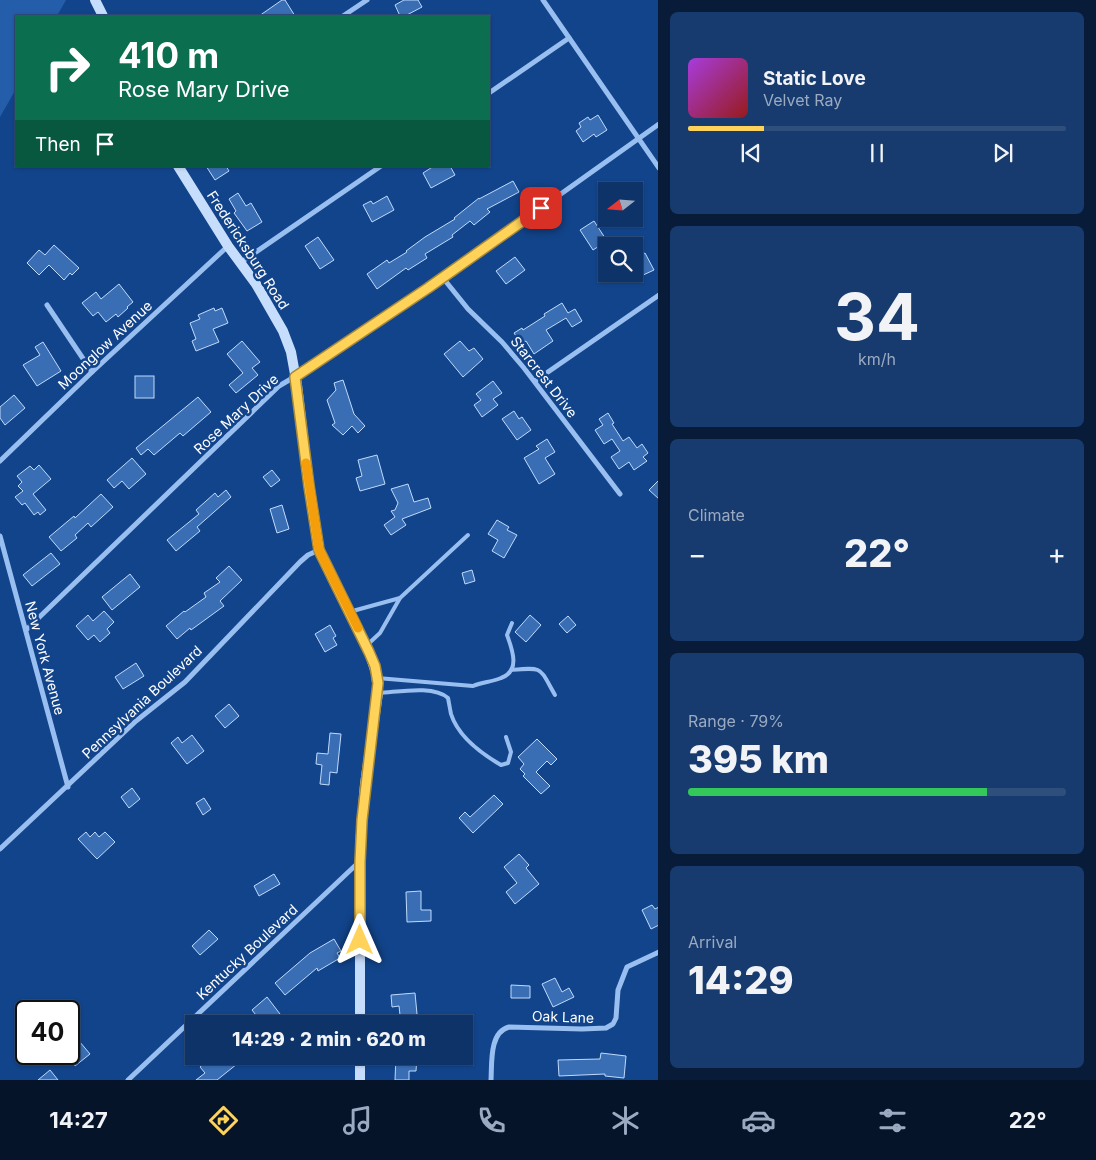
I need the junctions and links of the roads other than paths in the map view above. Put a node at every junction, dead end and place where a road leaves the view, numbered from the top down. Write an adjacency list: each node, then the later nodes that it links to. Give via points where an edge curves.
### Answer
1 (95, 0): 4 (street)
2 (368, 0): 5 (street)
3 (544, 0): 6 (street)
4 (102, 15)
5 (345, 15)
6 (569, 38): 7 (street); 9 (street)
7 (490, 91)
8 (658, 124): 9 (street, Rose Mary Drive)
9 (638, 139): 12 (street); 15 (street, Rose Mary Drive)
10 (179, 167): 13 (street, Fredericksburg Road)
11 (380, 167): 14 (street)
12 (658, 168)
13 (228, 246): 14 (street, Fredericksburg Road); 18 (street, Moonglow Avenue)
14 (240, 263): 19 (street, Fredericksburg Road, via 283,331)
15 (443, 278): 19 (street, Rose Mary Drive); 20 (street, Starcrest Drive)
16 (658, 295): 20 (street)
17 (47, 305): 18 (street)
18 (92, 372): 21 (street, Moonglow Avenue)
19 (295, 377): 25 (street, Fredericksburg Road); 29 (street, Rose Mary Drive, via 279,386)
20 (535, 382): 22 (street, Starcrest Drive)
21 (0, 462)
22 (620, 494)
23 (468, 535): 26 (lane)
24 (0, 536): 29 (street, New York Avenue)
25 (319, 550): 27 (street, Fredericksburg Road); 36 (street, Pennsylvania Boulevard, via 300,562 185,682 136,722)
26 (400, 598): 27 (lane); 30 (lane, via 380,633)
27 (349, 612): 30 (street, Fredericksburg Road)
28 (512, 623): 31 (lane, via 507,635 513,654)
29 (26, 630): 36 (street, New York Avenue)
30 (366, 646): 32 (street, Fredericksburg Road)
31 (511, 670): 32 (lane, via 503,678 473,686); 34 (lane, via 538,668)
32 (377, 678): 33 (street, Fredericksburg Road)
33 (378, 693): 35 (lane, via 432,691 443,694 448,698 451,715 461,733 500,765 508,763 511,752); 38 (street, Fredericksburg Road, via 365,784)
34 (555, 695)
35 (506, 737)
36 (68, 787): 37 (street, Pennsylvania Boulevard)
37 (0, 849)
38 (360, 862): 40 (street, Fredericksburg Road); 42 (street, Kentucky Boulevard)
39 (658, 952): 44 (street, Oak Lane, via 627,967 618,990 616,1018 606,1028 509,1027 500,1030 494,1046)
40 (360, 1015)
41 (360, 1065): 43 (street)
42 (128, 1080)
43 (360, 1080)
44 (491, 1080)

